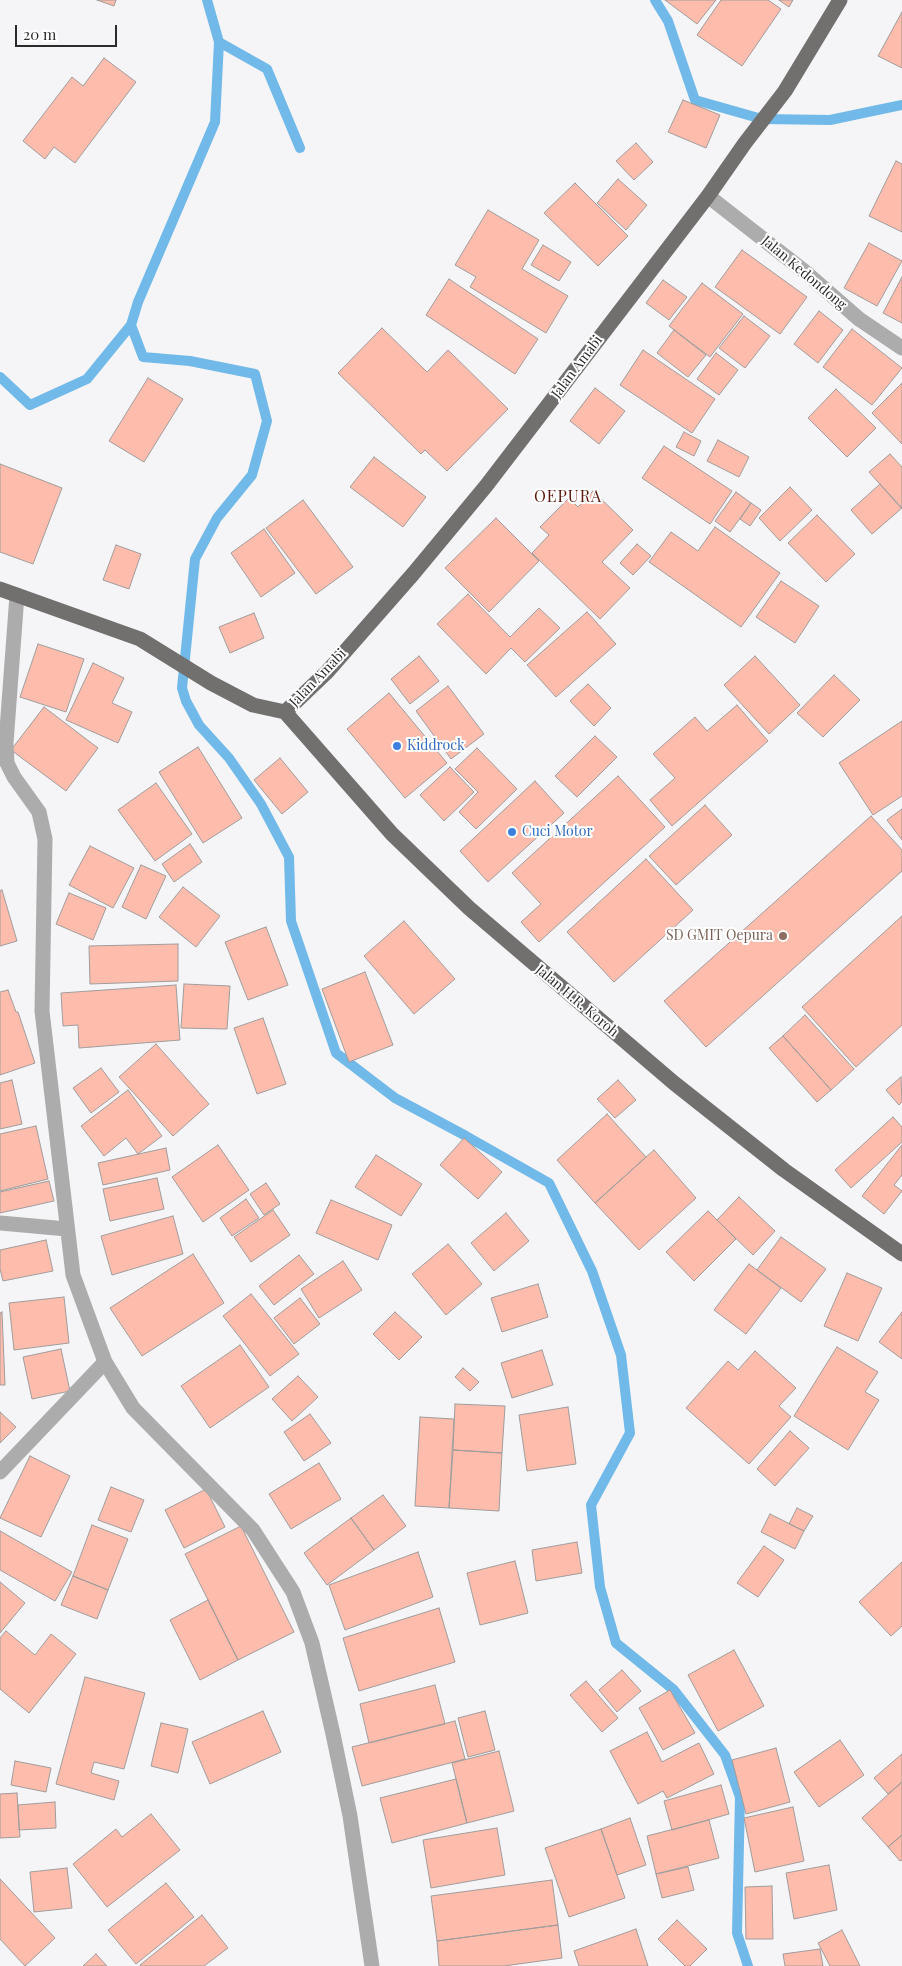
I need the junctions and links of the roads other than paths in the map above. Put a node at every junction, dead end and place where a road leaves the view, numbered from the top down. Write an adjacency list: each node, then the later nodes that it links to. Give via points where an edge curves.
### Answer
1 (840, 0): 2 (main road, Jalan Amabi, via 785,91)
2 (708, 196): 3 (street, Jalan Kedondong, via 860,319); 6 (main road, Jalan Amabi, via 486,486 327,672)
3 (902, 348)
4 (0, 589): 5 (main road)
5 (16, 595): 6 (main road, via 140,639 253,705); 8 (street, via 7,763 39,812 45,839 42,1011)
6 (285, 712): 9 (main road, Jalan H.R. Koroh, via 392,834 469,908 674,1083 784,1170)
7 (0, 1223): 8 (street)
8 (67, 1229): 10 (street, via 73,1275)
9 (902, 1254)
10 (105, 1362): 11 (street); 12 (street, via 133,1408 254,1530 293,1592 312,1643 333,1734 350,1816)
11 (0, 1472)
12 (372, 1966)

